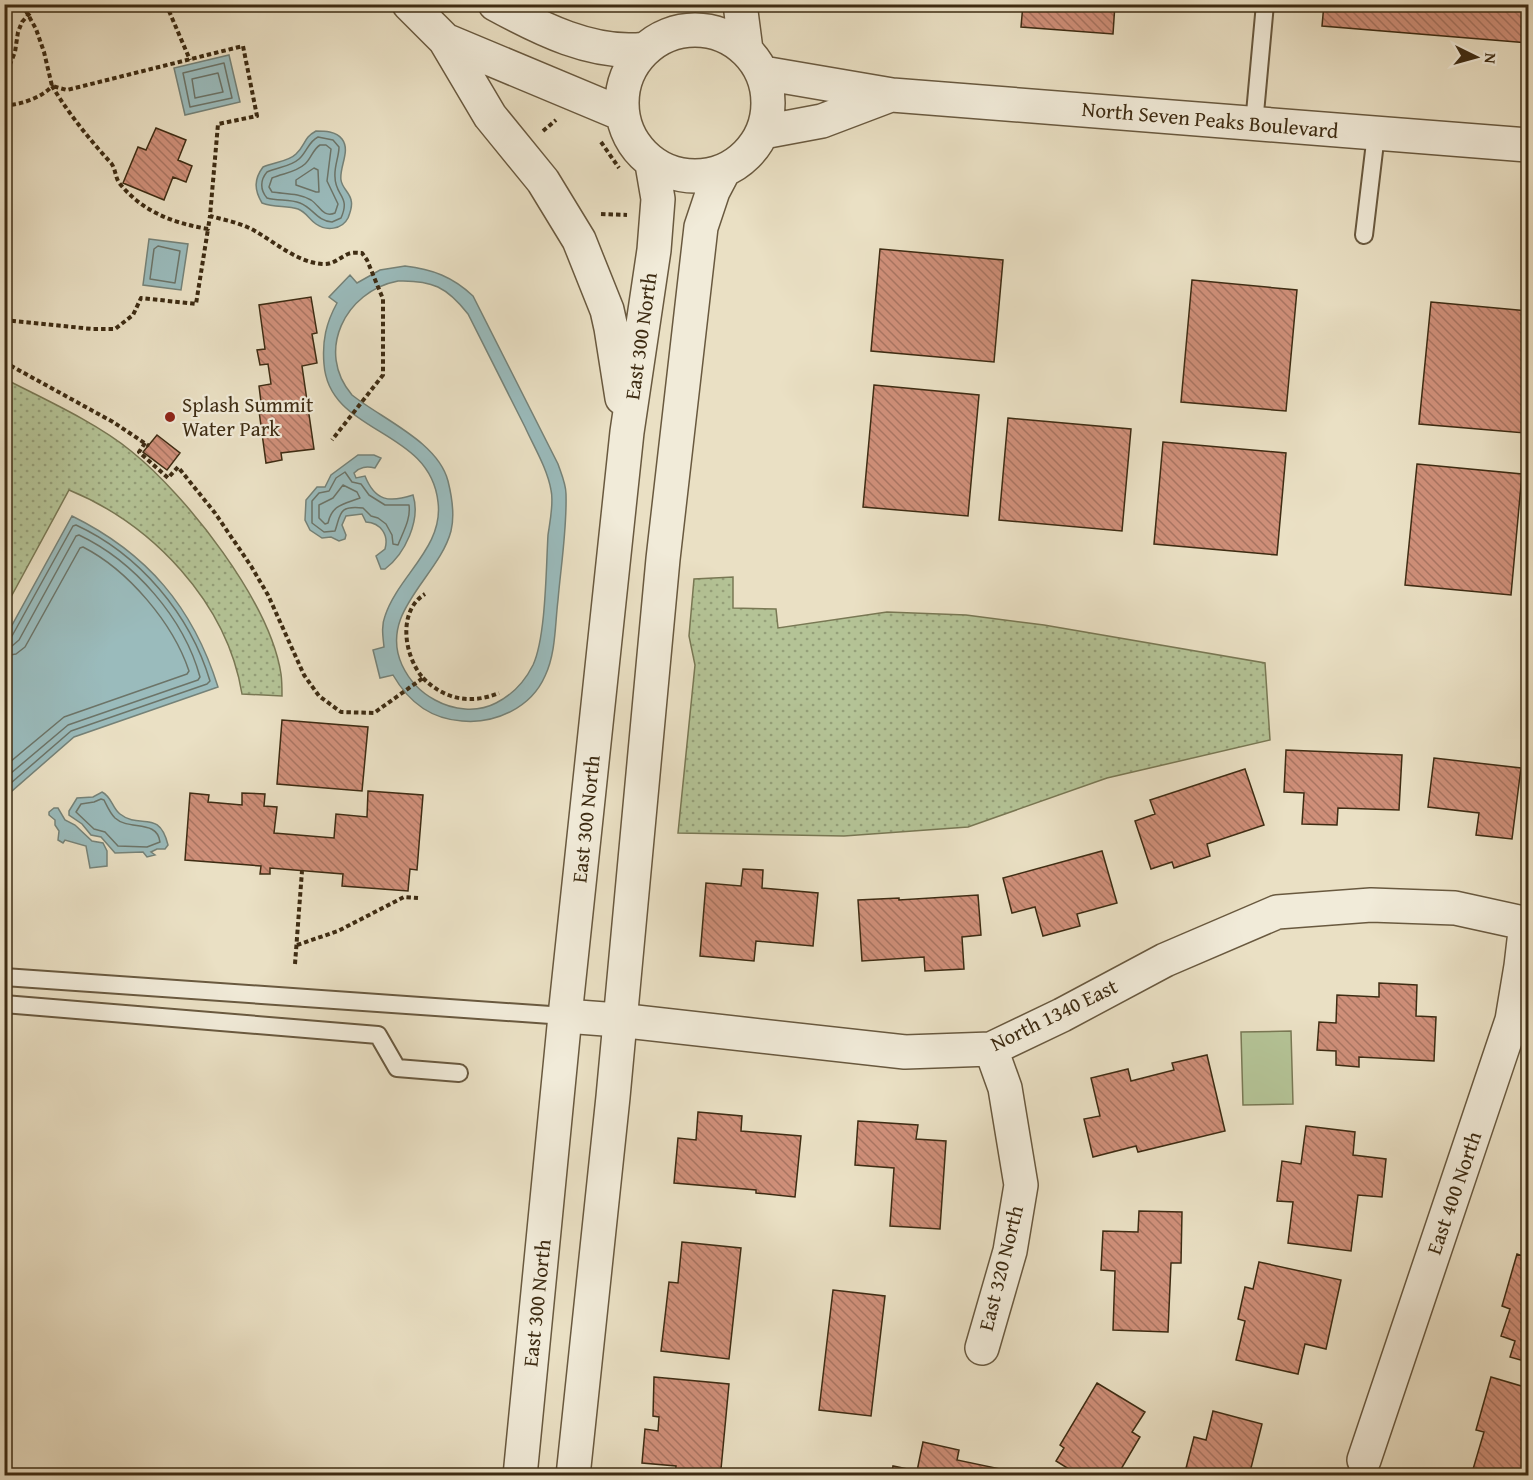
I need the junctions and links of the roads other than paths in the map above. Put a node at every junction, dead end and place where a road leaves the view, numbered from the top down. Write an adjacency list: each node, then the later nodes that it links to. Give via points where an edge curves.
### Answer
1 (409, 4): 6 (street)
2 (495, 4): 7 (street, via 550,31 588,44 606,49)
3 (740, 4): 8 (street)
4 (1265, 4): 11 (lane)
5 (684, 18): 7 (street); 8 (street, via 730,38)
6 (445, 40): 10 (street); 18 (street, via 490,116 543,181 579,240 612,328)
7 (645, 49): 10 (street, via 629,70)
8 (754, 61): 9 (street, North Seven Peaks Boulevard); 12 (street, via 769,106)
9 (892, 95): 11 (street, North Seven Peaks Boulevard); 12 (street, North Seven Peaks Boulevard, via 822,121)
10 (622, 114): 15 (street, via 635,147)
11 (1254, 124): 13 (street, North Seven Peaks Boulevard)
12 (763, 132): 16 (street, via 737,165)
13 (1376, 134): 14 (street, North Seven Peaks Boulevard); 17 (lane)
14 (1528, 145)
15 (638, 169): 16 (street, via 677,175 709,176); 18 (street, East 300 North, via 658,199)
16 (723, 172): 23 (street, via 701,226 663,559)
17 (1364, 235)
18 (627, 432): 22 (street, East 300 North)
19 (1527, 923): 24 (street, North 1340 East, via 1455,908 1371,905 1277,912 1165,960); 27 (street, East 400 North, via 1512,1020)
20 (4, 977): 22 (lane)
21 (4, 1004): 25 (lane, via 378,1035 397,1068)
22 (565, 1016): 23 (street, North 1340 East); 28 (street, East 300 North)
23 (618, 1020): 24 (street, North 1340 East, via 905,1052); 29 (street)
24 (991, 1049): 26 (street, East 320 North, via 1005,1088 1021,1185 1010,1251)
25 (459, 1073)
26 (982, 1348)
27 (1364, 1460)
28 (520, 1476)
29 (573, 1476)

